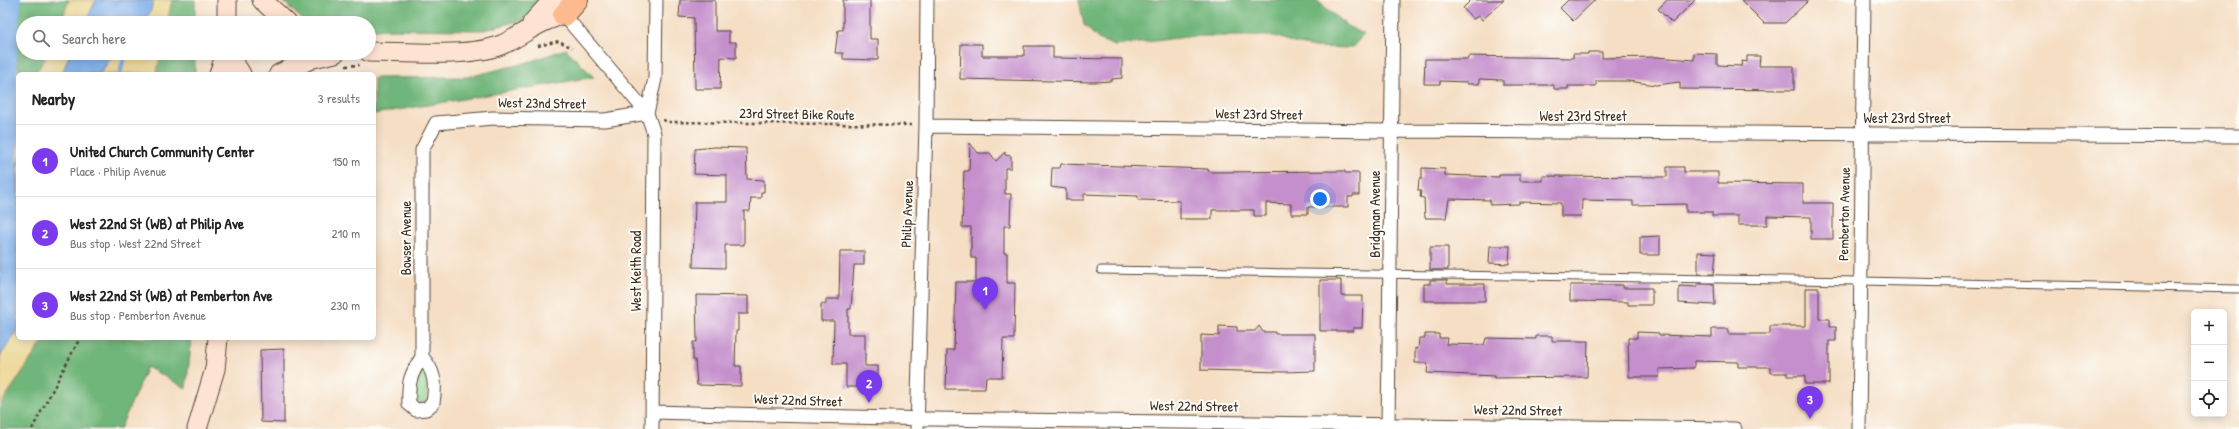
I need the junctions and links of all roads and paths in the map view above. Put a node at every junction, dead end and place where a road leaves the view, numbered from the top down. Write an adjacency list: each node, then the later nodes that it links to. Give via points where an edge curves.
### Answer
1 (227, 0): 8 (main road)
2 (262, 0): 9 (main road)
3 (656, 0): 17 (street, via 655,79)
4 (927, 0): 20 (street, Philip Avenue)
5 (1393, 0): 21 (street, Bridgman Avenue)
6 (1864, 0): 22 (street, Pemberton Avenue)
7 (565, 4): 10 (main road, via 552,17 501,45 476,50); 17 (street, West Keith Road)
8 (227, 16)
9 (279, 16)
10 (376, 52)
11 (224, 60): 14 (main road)
12 (232, 60): 15 (main road)
13 (309, 60): 16 (main road)
14 (220, 72)
15 (240, 72)
16 (283, 72)
17 (647, 113): 19 (street, West 23nd Street, via 605,120 493,118); 31 (street, West Keith Road, via 654,134)
18 (668, 122): 20 (path, 23rd Street Bike Route)
19 (436, 124): 30 (street, Bowser Avenue, via 422,150)
20 (926, 126): 21 (street, West 23rd Street); 32 (street, Philip Avenue)
21 (1392, 131): 22 (street, West 23rd Street); 25 (street, Bridgman Avenue)
22 (1861, 134): 23 (street, West 23rd Street); 26 (street, Pemberton Avenue)
23 (2239, 136)
24 (1101, 270): 25 (lane)
25 (1391, 275): 26 (lane); 33 (street, Bridgman Avenue)
26 (1860, 281): 27 (lane); 38 (street, Pemberton Avenue)
27 (2239, 289)
28 (79, 340): 34 (path)
29 (218, 340): 35 (main road, via 215,369)
30 (422, 357)
31 (652, 412): 32 (street, West 22nd Street); 36 (street, West Keith Road)
32 (917, 424): 33 (street, West 22nd Street)
33 (1388, 427): 37 (street, West 22nd Street)
34 (32, 429)
35 (197, 429)
36 (652, 429)
37 (1734, 429)
38 (1859, 429)

